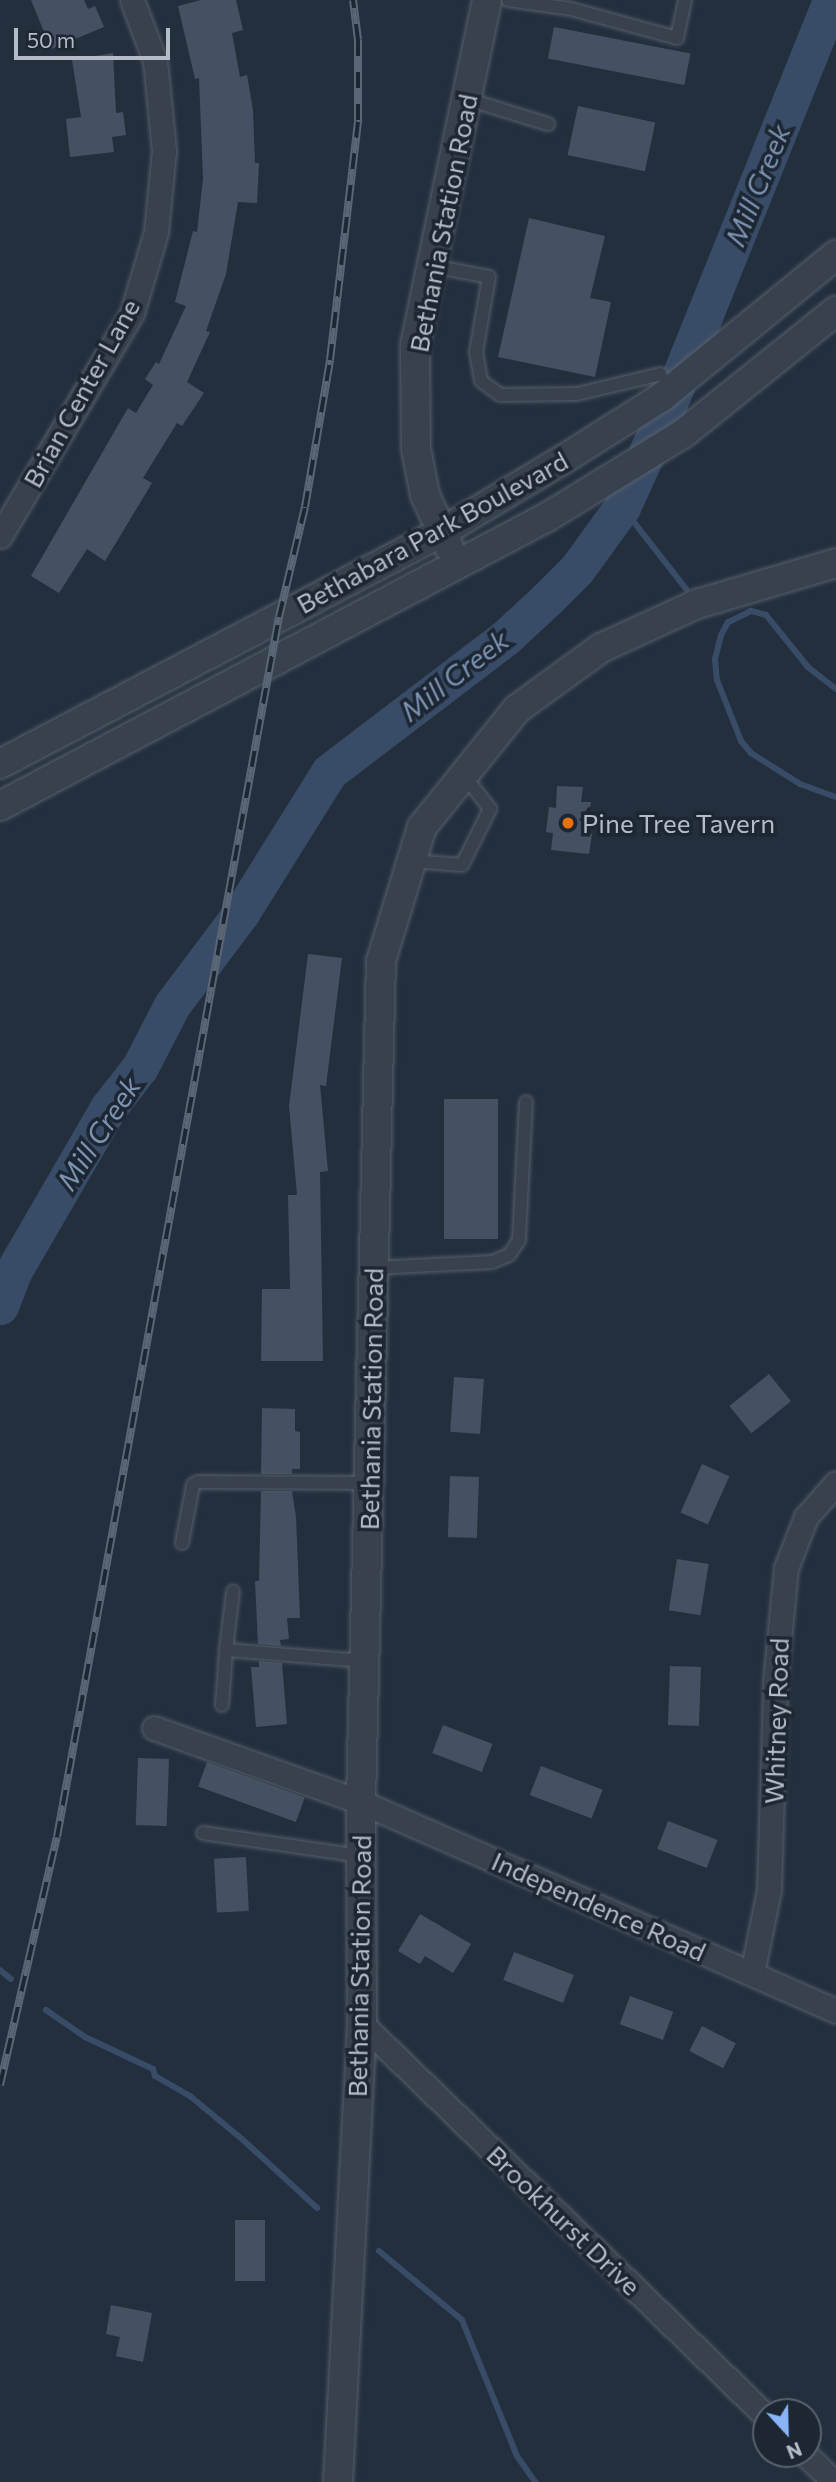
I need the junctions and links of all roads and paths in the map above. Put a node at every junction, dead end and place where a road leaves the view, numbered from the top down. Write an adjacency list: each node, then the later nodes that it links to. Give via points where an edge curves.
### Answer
1 (132, 0): 12 (street, Brian Center Lane, via 155,61 164,151 156,232 132,313)
2 (487, 0): 5 (street, Bethania Station Road)
3 (508, 0): 4 (lane, via 571,9 677,38)
4 (685, 0)
5 (466, 99): 6 (lane); 8 (street, Bethania Station Road)
6 (548, 124)
7 (829, 261): 11 (street, Bethabara Park Boulevard, via 662,397)
8 (431, 266): 10 (lane, via 489,277 476,352 481,381 500,395 577,394); 11 (street, Bethania Station Road, via 415,345 416,449 425,495)
9 (836, 311): 14 (street, Bethabara Park Boulevard, via 684,433 549,516)
10 (661, 374)
11 (442, 532): 14 (street, Bethania Station Road); 15 (street, Bethabara Park Boulevard)
12 (0, 536)
13 (836, 564): 16 (street, Bethania Station Road, via 697,604 601,648 517,709)
14 (458, 565): 17 (street, Bethabara Park Boulevard)
15 (0, 764)
16 (464, 775): 18 (street, Bethania Station Road, via 422,828); 18 (lane, via 490,809 461,865)
17 (0, 806)
18 (412, 861): 20 (street, Bethania Station Road, via 381,961)
19 (526, 1102): 20 (lane, via 519,1240 509,1255 492,1262)
20 (373, 1268): 21 (street, Bethania Station Road)
21 (369, 1483): 23 (lane, via 198,1482 192,1485); 26 (street, Bethania Station Road)
22 (836, 1483): 32 (street, Whitney Road, via 806,1517 786,1568 775,1682 769,1890)
23 (182, 1543)
24 (233, 1591): 25 (lane)
25 (226, 1650): 26 (lane); 27 (lane)
26 (364, 1661): 29 (street, Bethania Station Road)
27 (222, 1705)
28 (154, 1728): 29 (street, Independence Road)
29 (361, 1802): 31 (street, Bethania Station Road); 32 (street, Independence Road)
30 (203, 1833): 31 (lane)
31 (361, 1856): 34 (street, Bethania Station Road)
32 (752, 1973): 33 (street, Independence Road)
33 (836, 2011)
34 (362, 2024): 35 (street, Brookhurst Drive); 37 (street, Bethania Station Road)
35 (752, 2402)
36 (820, 2468): 38 (street)
37 (338, 2482)
38 (834, 2482)

